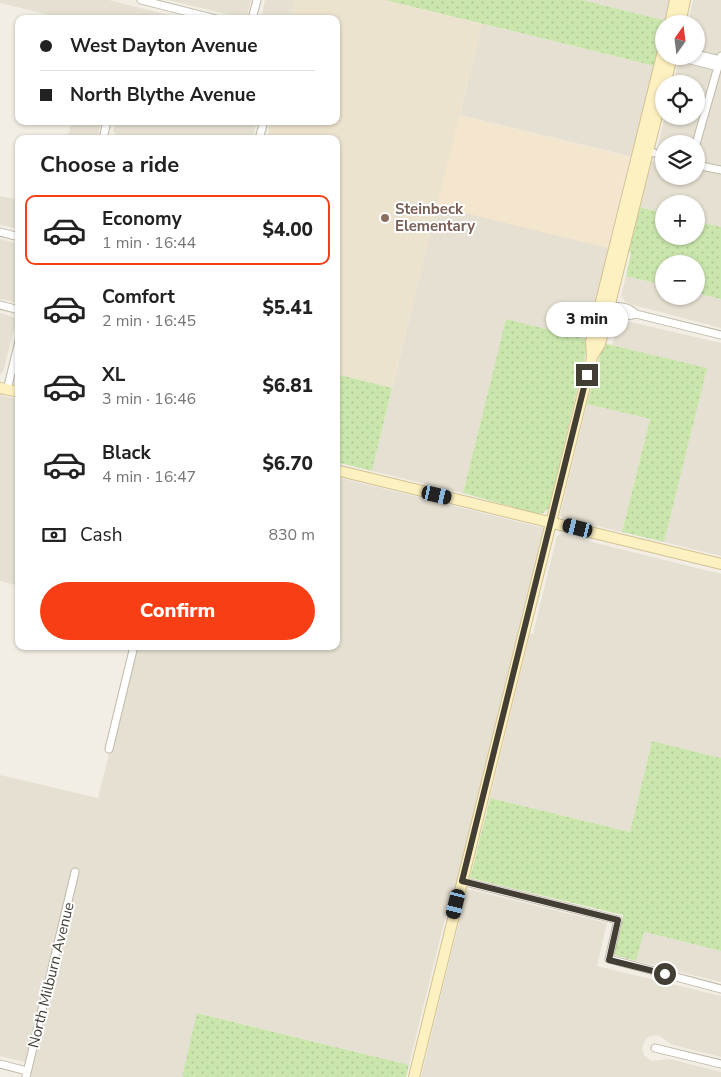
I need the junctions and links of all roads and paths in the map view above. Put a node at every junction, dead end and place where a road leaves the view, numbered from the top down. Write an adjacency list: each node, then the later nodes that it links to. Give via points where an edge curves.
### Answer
1 (141, 0): 5 (street)
2 (257, 0): 6 (street)
3 (675, 0): 7 (street); 8 (street)
4 (685, 0): 9 (street)
5 (200, 15)
6 (253, 15)
7 (672, 15)
8 (676, 15)
9 (682, 15)
10 (705, 58): 11 (street)
11 (720, 61): 14 (street)
12 (660, 65): 19 (street)
13 (655, 123): 15 (street)
14 (699, 135)
15 (648, 151): 16 (street); 19 (street)
16 (655, 153)
17 (705, 167): 18 (street)
18 (721, 170)
19 (638, 171): 22 (street); 24 (street)
20 (0, 232): 21 (street)
21 (15, 236)
22 (614, 249): 24 (street, via 616,256 605,300); 28 (street, via 591,342)
23 (0, 305): 25 (street)
24 (609, 308): 26 (street, via 620,306 636,314); 28 (street, via 600,344)
25 (15, 309)
26 (721, 335)
27 (15, 353): 29 (street)
28 (592, 357): 31 (street)
29 (3, 389)
30 (340, 471): 31 (street)
31 (551, 522): 32 (street); 36 (street)
32 (721, 564)
33 (133, 650): 34 (street)
34 (109, 749)
35 (75, 872): 41 (street, North Milburn Avenue)
36 (462, 881): 37 (street, via 618,920 609,960); 42 (street)
37 (721, 989)
38 (655, 1048): 40 (street)
39 (0, 1064): 41 (street)
40 (721, 1064)
41 (26, 1074)
42 (414, 1077)

